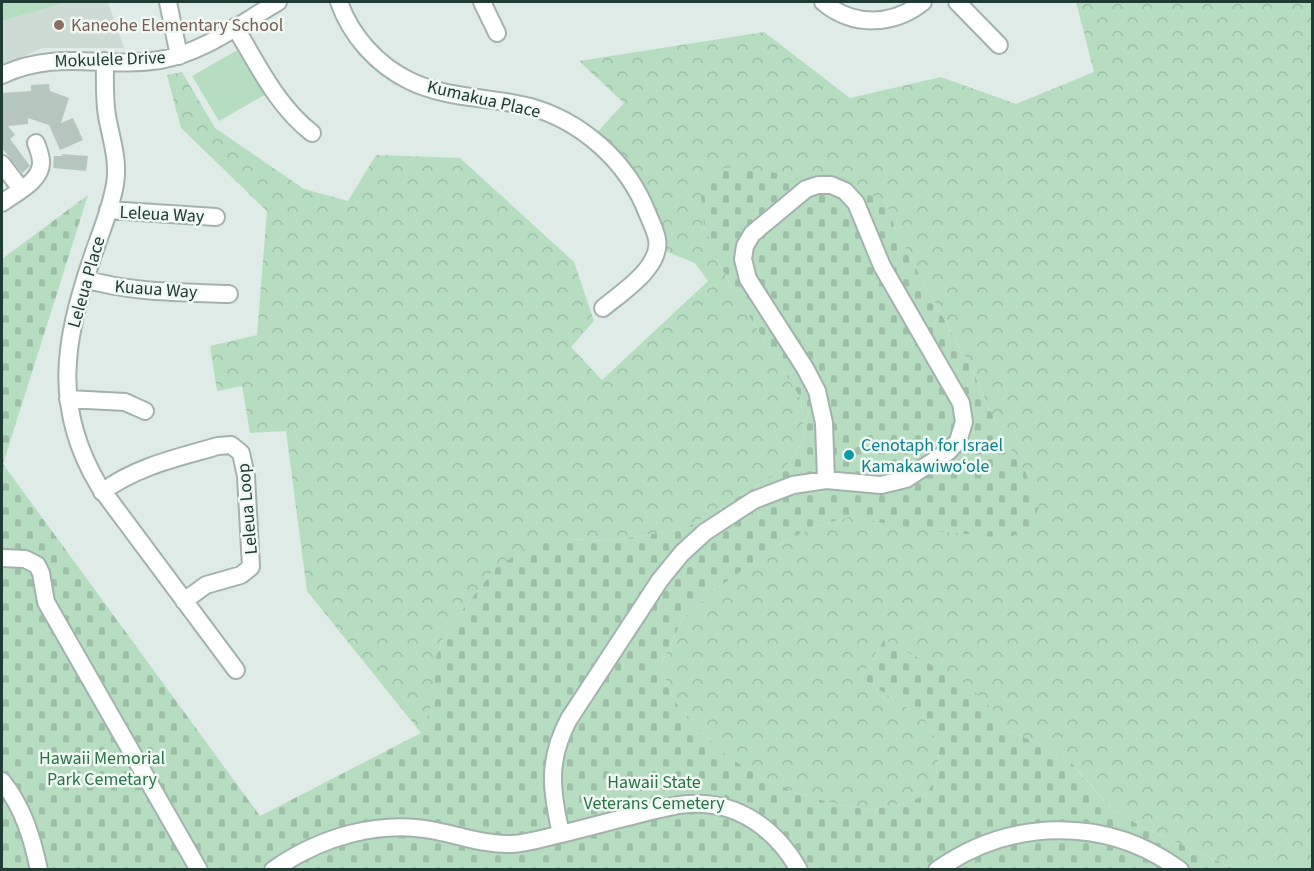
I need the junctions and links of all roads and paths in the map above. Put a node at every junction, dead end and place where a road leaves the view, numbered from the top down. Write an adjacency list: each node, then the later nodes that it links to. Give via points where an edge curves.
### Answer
1 (168, 2): 11 (street)
2 (278, 2): 8 (street, Mokulele Drive)
3 (339, 2): 23 (street, Kumakua Place, via 365,46 398,74 436,91 518,104 551,114 580,130 616,162 641,199 656,234 657,252 647,270)
4 (482, 2): 9 (street)
5 (823, 2): 6 (street, via 846,16 875,21 905,14)
6 (923, 2)
7 (957, 2): 10 (street)
8 (235, 27): 11 (street, Mokulele Drive); 14 (street, via 280,101)
9 (497, 33)
10 (999, 45)
11 (179, 56): 12 (street, Mokulele Drive, via 144,62)
12 (105, 61): 13 (street, Mokulele Drive, via 45,61); 19 (street, Leleua Place, via 107,114 117,169)
13 (2, 75)
14 (312, 133)
15 (36, 143): 17 (street, via 40,169 34,180)
16 (2, 164): 17 (street)
17 (21, 189): 18 (street)
18 (2, 203)
19 (108, 210): 20 (street, Leleua Way); 21 (street, Leleua Place)
20 (216, 217)
21 (84, 279): 22 (street, Kuaua Way, via 135,290); 24 (street, Leleua Place, via 71,330)
22 (229, 294)
23 (603, 308)
24 (68, 399): 25 (street, via 125,402); 27 (street, Leleua Place, via 82,454)
25 (145, 411)
26 (826, 480): 26 (street, via 823,413 817,391 748,279 743,259 752,234 800,192 824,184 845,191 856,203 876,255 961,403 964,422 954,447 906,478 881,485); 32 (street, via 793,485 754,500 693,543 660,580 559,740 552,783)
27 (102, 492): 29 (street, Leleua Place); 29 (street, Leleua Loop, via 141,469 207,449 226,444 241,453 251,567 241,575 206,585)
28 (2, 558): 34 (street, via 29,560 40,569 46,602)
29 (184, 601): 30 (street, Leleua Place)
30 (236, 670)
31 (2, 781): 33 (street, via 26,820)
32 (561, 834): 35 (street, via 510,844 418,828 375,829 318,844); 36 (street, via 678,805 715,806 739,812 767,829 785,847)
33 (39, 870)
34 (200, 870)
35 (273, 870)
36 (799, 870)
37 (937, 870): 38 (street, via 965,852 1000,838 1055,829 1092,832 1129,842)
38 (1180, 870)

